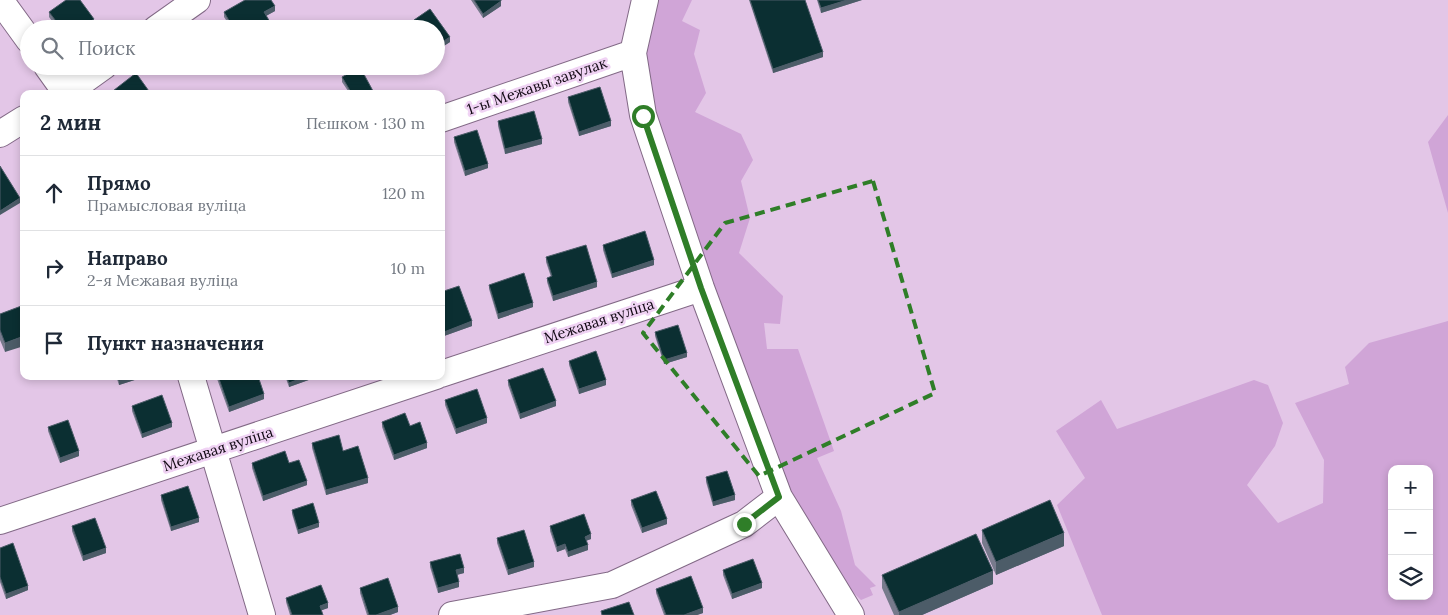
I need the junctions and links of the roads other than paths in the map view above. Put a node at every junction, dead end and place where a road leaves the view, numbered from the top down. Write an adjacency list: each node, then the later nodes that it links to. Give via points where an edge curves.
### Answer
1 (0, 0): 5 (street)
2 (197, 0): 4 (street)
3 (645, 0): 6 (street)
4 (169, 20)
5 (20, 28)
6 (632, 53): 11 (street, 1-ы Межавы завулак); 14 (street, via 643,116)
7 (53, 75): 9 (street)
8 (91, 75): 10 (street)
9 (64, 90)
10 (70, 90)
11 (445, 117)
12 (20, 122): 13 (street)
13 (0, 134)
14 (701, 288): 15 (street, Межавая вуліца); 19 (street)
15 (445, 373)
16 (192, 380): 18 (street)
17 (424, 380): 18 (street, Межавая вуліца)
18 (214, 450): 20 (street, Межавая вуліца); 21 (street)
19 (779, 497): 22 (street, via 744,524 612,585); 23 (street)
20 (0, 521)
21 (262, 615)
22 (452, 615)
23 (851, 615)

